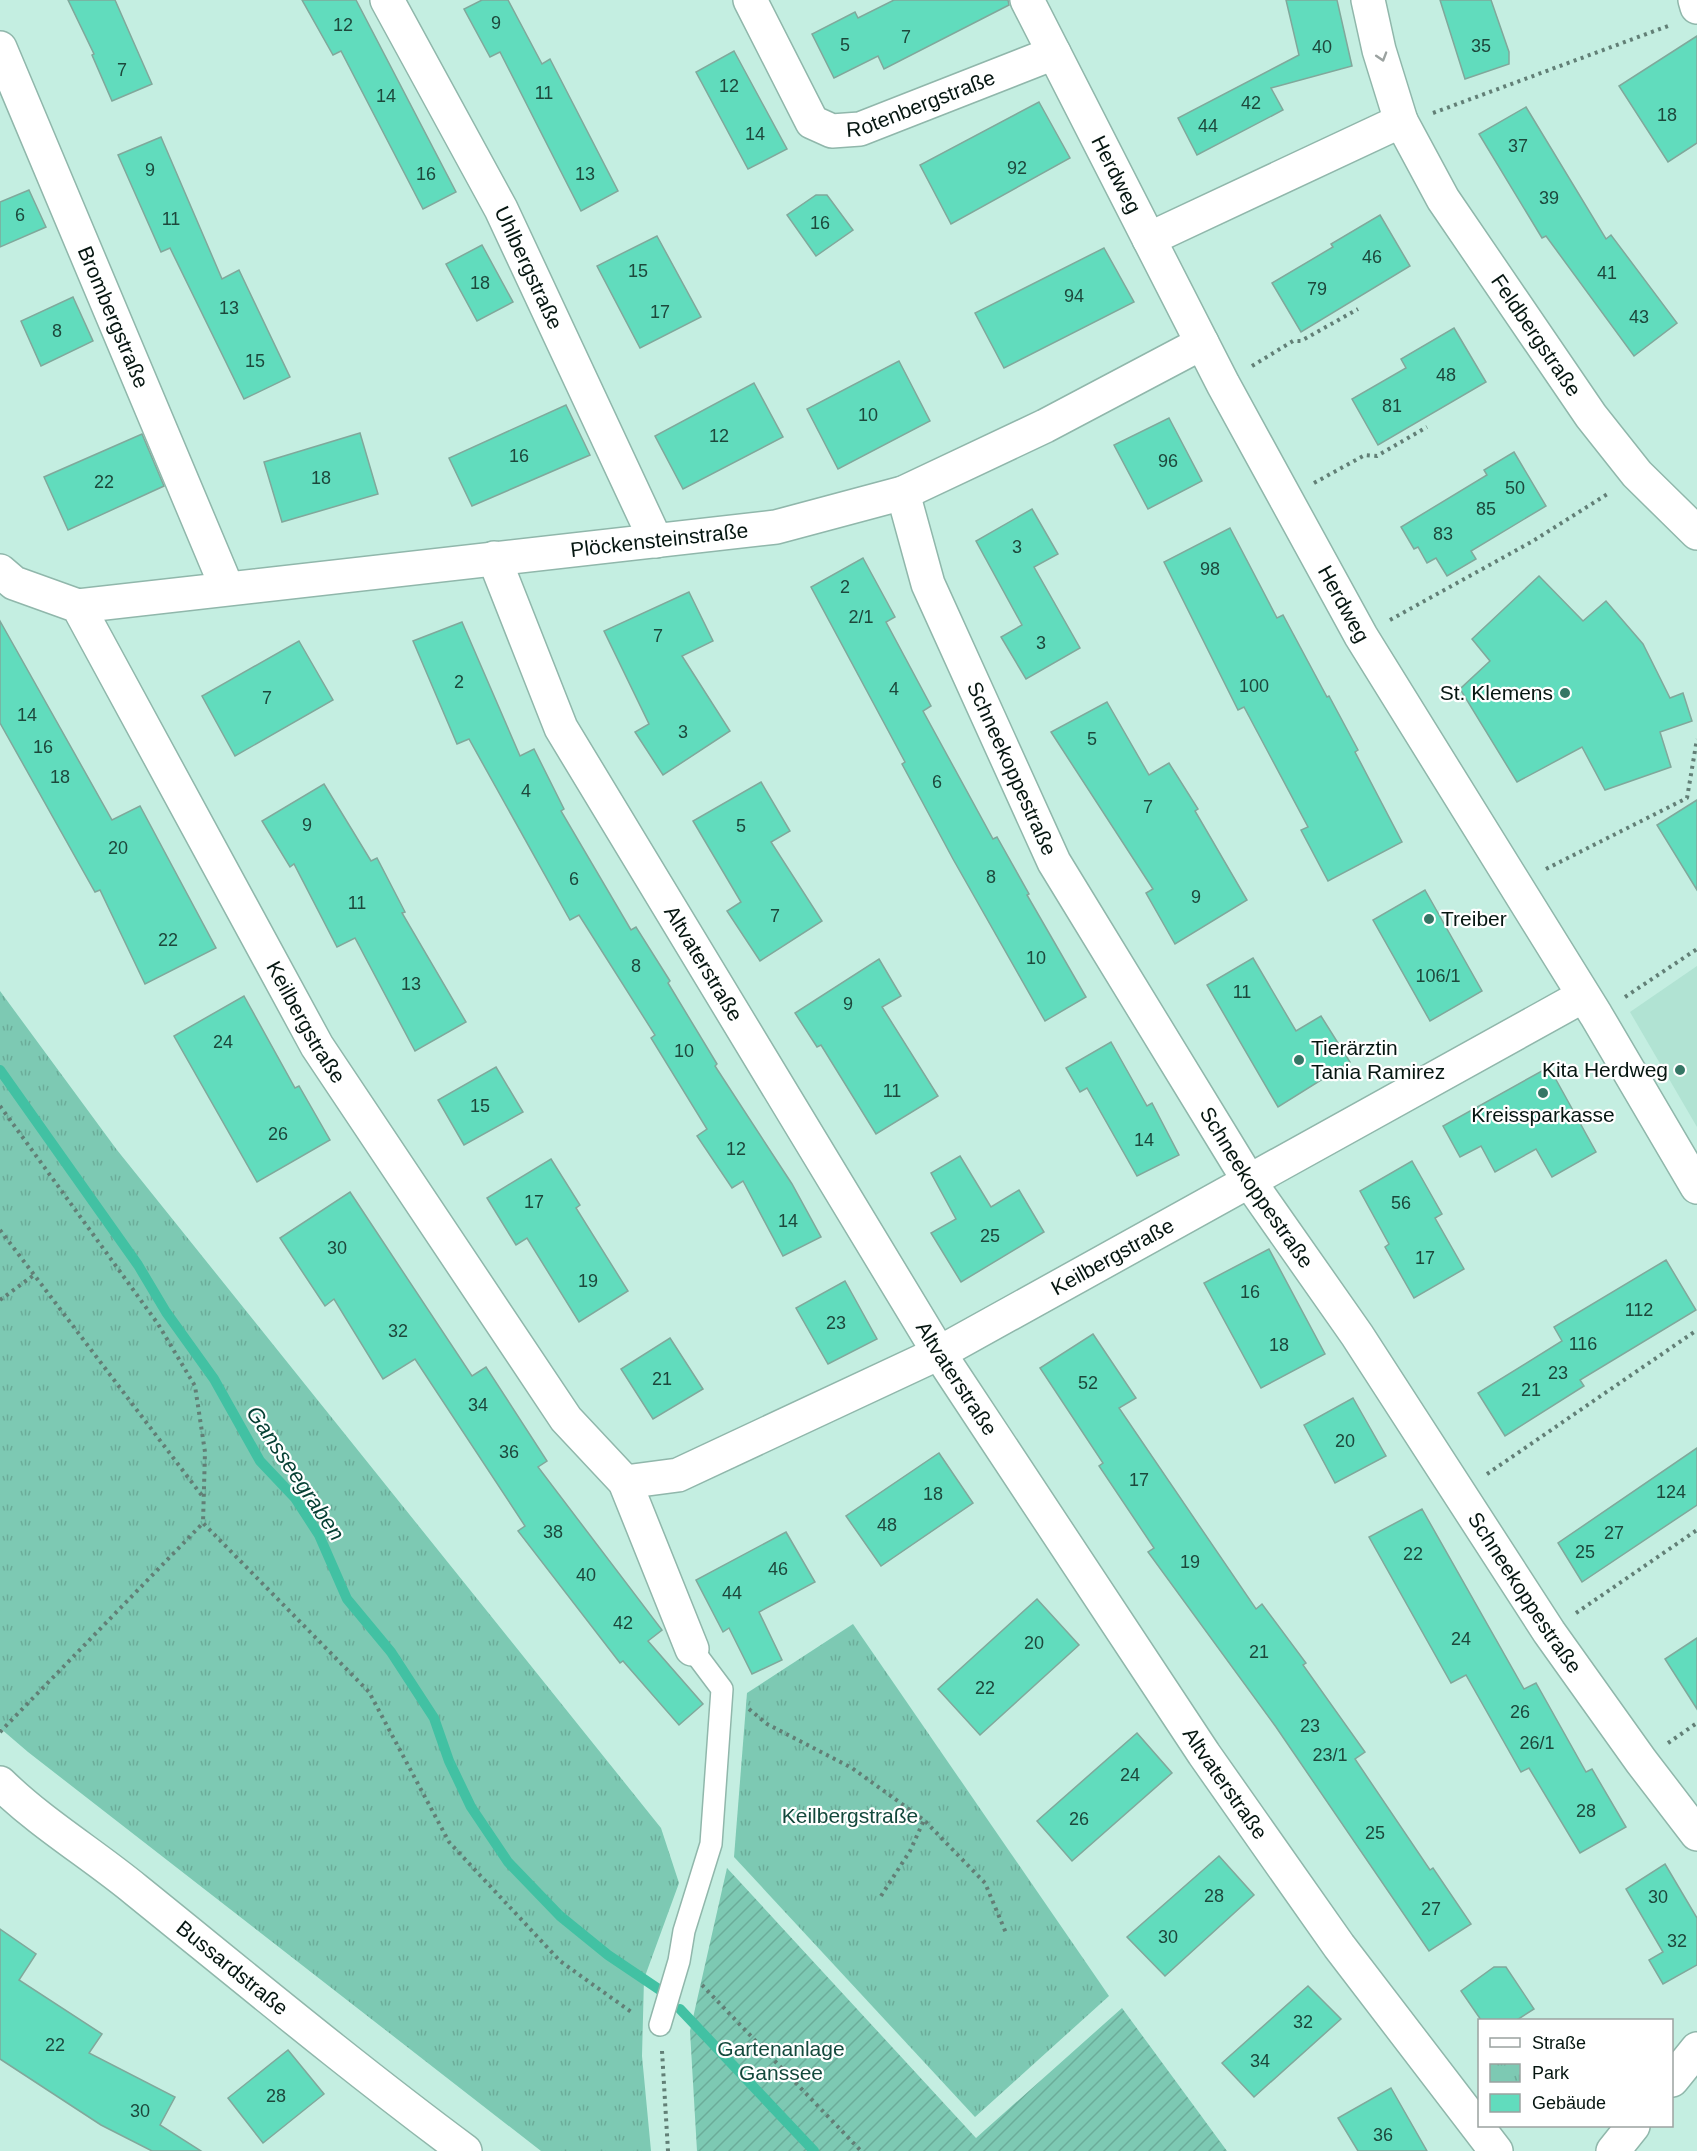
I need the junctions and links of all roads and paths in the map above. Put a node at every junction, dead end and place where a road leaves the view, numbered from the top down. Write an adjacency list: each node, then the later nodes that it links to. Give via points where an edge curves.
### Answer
1 (387, 0): 18 (street, Uhlbergstraße, via 501,209)
2 (750, 0): 7 (street, Rotenbergstraße, via 812,122 832,131 860,129)
3 (1027, 0): 7 (street, Herdweg)
4 (1368, 0): 8 (street, Feldbergstraße, one-way to 8)
5 (1689, 10): 8 (path, via 1427,116)
6 (0, 48): 21 (street, Brombergstraße)
7 (1054, 52): 9 (street, Herdweg)
8 (1401, 121): 9 (street); 14 (street, Feldbergstraße, via 1443,199 1591,416)
9 (1149, 239): 11 (street, Herdweg)
10 (1358, 309): 12 (path, via 1301,341 1293,341)
11 (1202, 343): 12 (street, Herdweg); 15 (street, Plöckensteinstraße, via 1045,426)
12 (1223, 384): 16 (street, Herdweg)
13 (1427, 427): 16 (path, via 1377,456 1365,455)
14 (1637, 474): 17 (street, Feldbergstraße); 23 (path, via 1533,541)
15 (903, 493): 18 (street, Plöckensteinstraße, via 776,527); 29 (street, Schneekoppestraße, via 928,584 1054,862)
16 (1284, 499): 23 (street, Herdweg)
17 (1697, 533)
18 (656, 541): 19 (street, Plöckensteinstraße)
19 (494, 558): 21 (street, Plöckensteinstraße); 35 (street, Altvaterstraße, via 561,728)
20 (0, 571): 22 (street, via 14,583)
21 (227, 588): 22 (street, Plöckensteinstraße)
22 (78, 606): 36 (street, Keilbergstraße, via 317,1046 566,1419)
23 (1360, 636): 25 (street, Herdweg)
24 (1697, 739): 25 (path, via 1688,798)
25 (1514, 886): 27 (street, Herdweg)
26 (1697, 949): 27 (path)
27 (1589, 1006): 29 (street, Keilbergstraße); 30 (street, Herdweg)
28 (0, 1106): 38 (path, via 158,1324 195,1386 206,1452)
29 (1249, 1181): 35 (street, Keilbergstraße); 37 (street, Schneekoppestraße)
30 (1697, 1187)
31 (0, 1230): 32 (path)
32 (34, 1275): 33 (path); 38 (path)
33 (0, 1300)
34 (1697, 1330): 37 (path)
35 (939, 1353): 36 (street, Keilbergstraße, via 678,1476); 58 (street, Altvaterstraße, via 1204,1754 1339,1946)
36 (626, 1482): 42 (street, Keilbergstraße)
37 (1460, 1492): 41 (street, Schneekoppestraße)
38 (204, 1498): 39 (path)
39 (203, 1523): 44 (path); 51 (path, via 369,1692 449,1842 560,1960 643,2020)
40 (1697, 1530): 41 (path)
41 (1550, 1632): 47 (street, Schneekoppestraße)
42 (693, 1649): 43 (lane)
43 (722, 1689): 46 (path, via 767,1724 852,1768); 50 (lane, via 711,1844 684,1931)
44 (0, 1732)
45 (0, 1783): 55 (street, Bussardstraße, via 380,2088)
46 (924, 1820): 48 (path, via 910,1851); 49 (path, via 985,1883)
47 (1697, 1834)
48 (880, 1896)
49 (1006, 1933)
50 (679, 1961): 51 (lane); 57 (path)
51 (660, 2025): 56 (path)
52 (1697, 2049): 53 (street)
53 (1673, 2077)
54 (1632, 2127): 59 (street)
55 (465, 2151)
56 (668, 2151)
57 (861, 2151)
58 (1496, 2151)
59 (1613, 2151)

